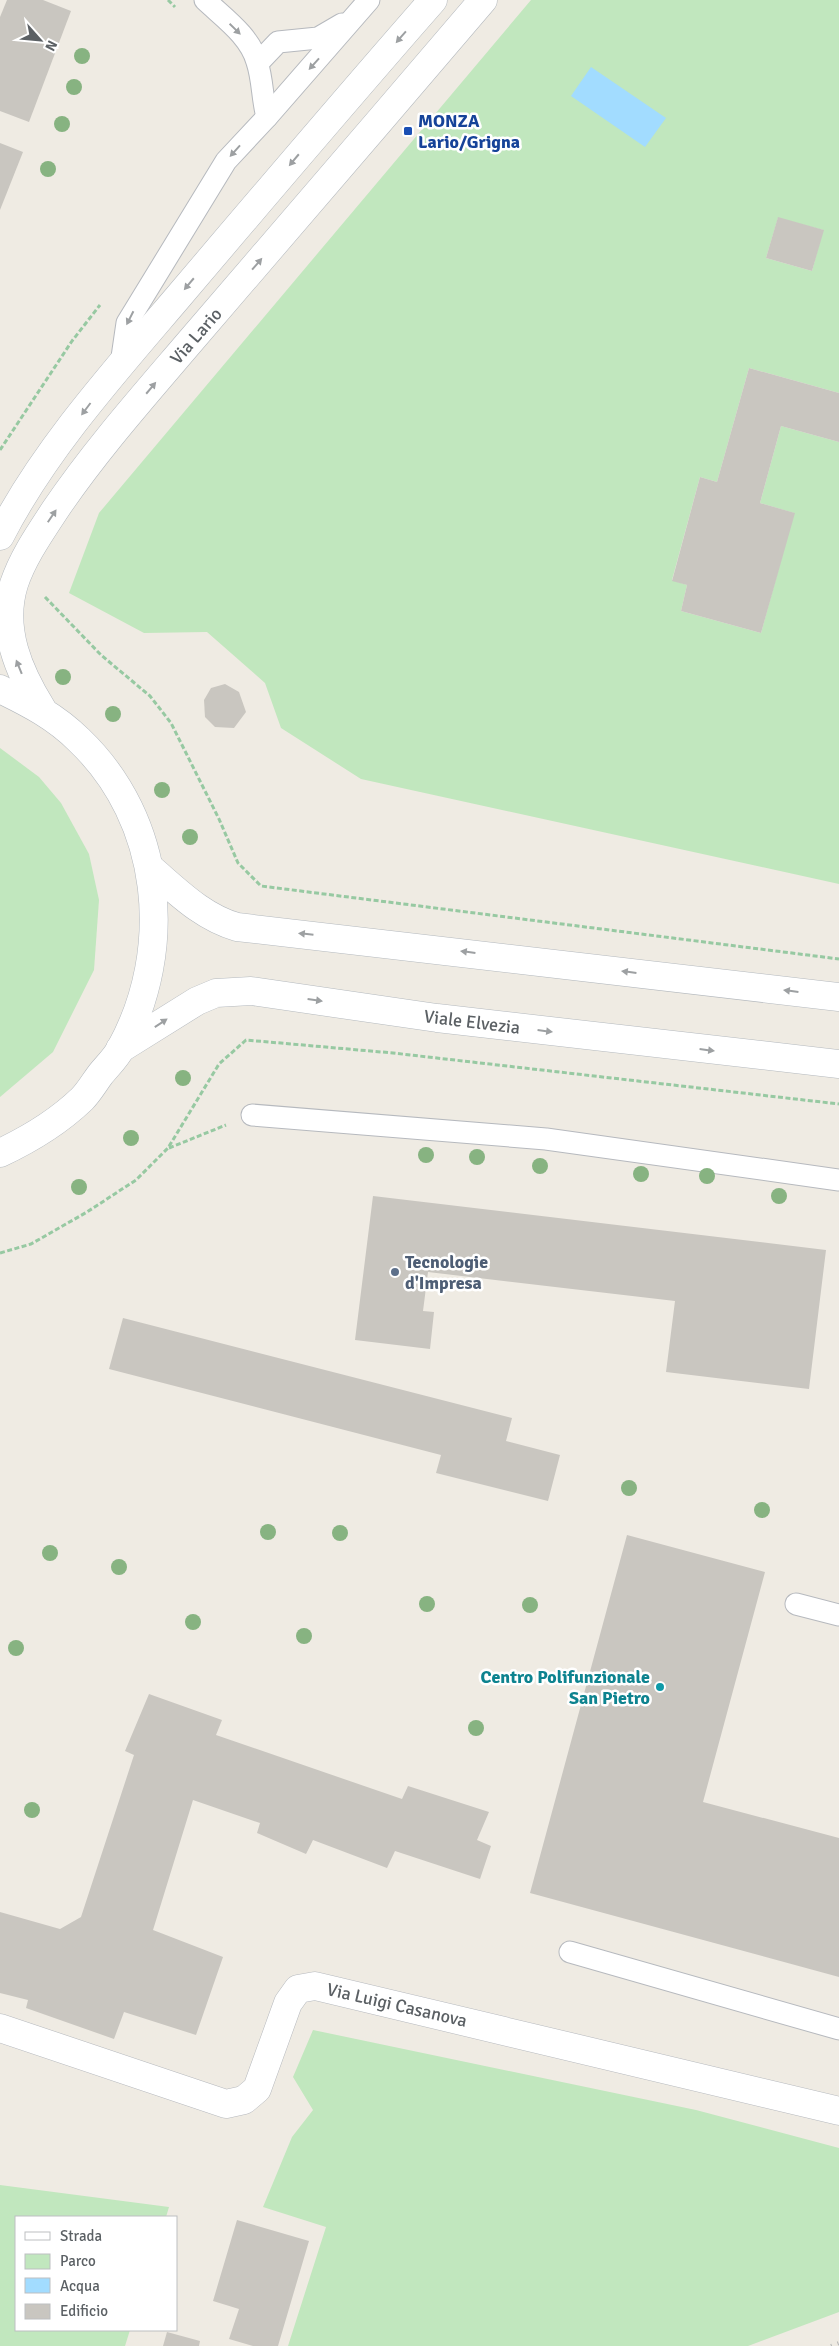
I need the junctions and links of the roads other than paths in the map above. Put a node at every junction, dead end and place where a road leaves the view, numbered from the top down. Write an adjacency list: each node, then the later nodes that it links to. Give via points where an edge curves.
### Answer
1 (205, 0): 5 (lane, one-way to 5, via 248,41)
2 (433, 0): 7 (main road, one-way to 7)
3 (483, 0): 10 (main road, Via Lario, one-way to 3, via 17,664 9,622 14,584 43,528 83,470 158,379)
4 (363, 8): 5 (lane, via 318,38 278,42); 6 (lane, one-way to 6)
5 (258, 63): 6 (lane)
6 (267, 117): 7 (lane, one-way to 7, via 226,161 127,323)
7 (121, 364): 8 (main road, one-way to 8, via 29,486)
8 (0, 536)
9 (0, 689): 10 (main road)
10 (42, 710): 11 (main road, via 80,740 112,778 135,822)
11 (150, 868): 12 (main road, one-way to 11, via 237,926 198,908); 13 (main road, via 155,915 152,962 140,1007)
12 (839, 997)
13 (120, 1049): 14 (main road, Viale Elvezia, one-way to 14, via 197,1001 216,993 251,990 437,1018); 16 (main road, via 82,1099 33,1138)
14 (839, 1064)
15 (252, 1115): 17 (lane, via 546,1139)
16 (0, 1154)
17 (839, 1180)
18 (796, 1604): 19 (lane)
19 (839, 1615)
20 (570, 1952): 22 (lane)
21 (0, 2028): 23 (main road, Via Luigi Casanova, via 226,2104 244,2100 257,2089 288,2003 298,1989 315,1986)
22 (839, 2029)
23 (839, 2110)

